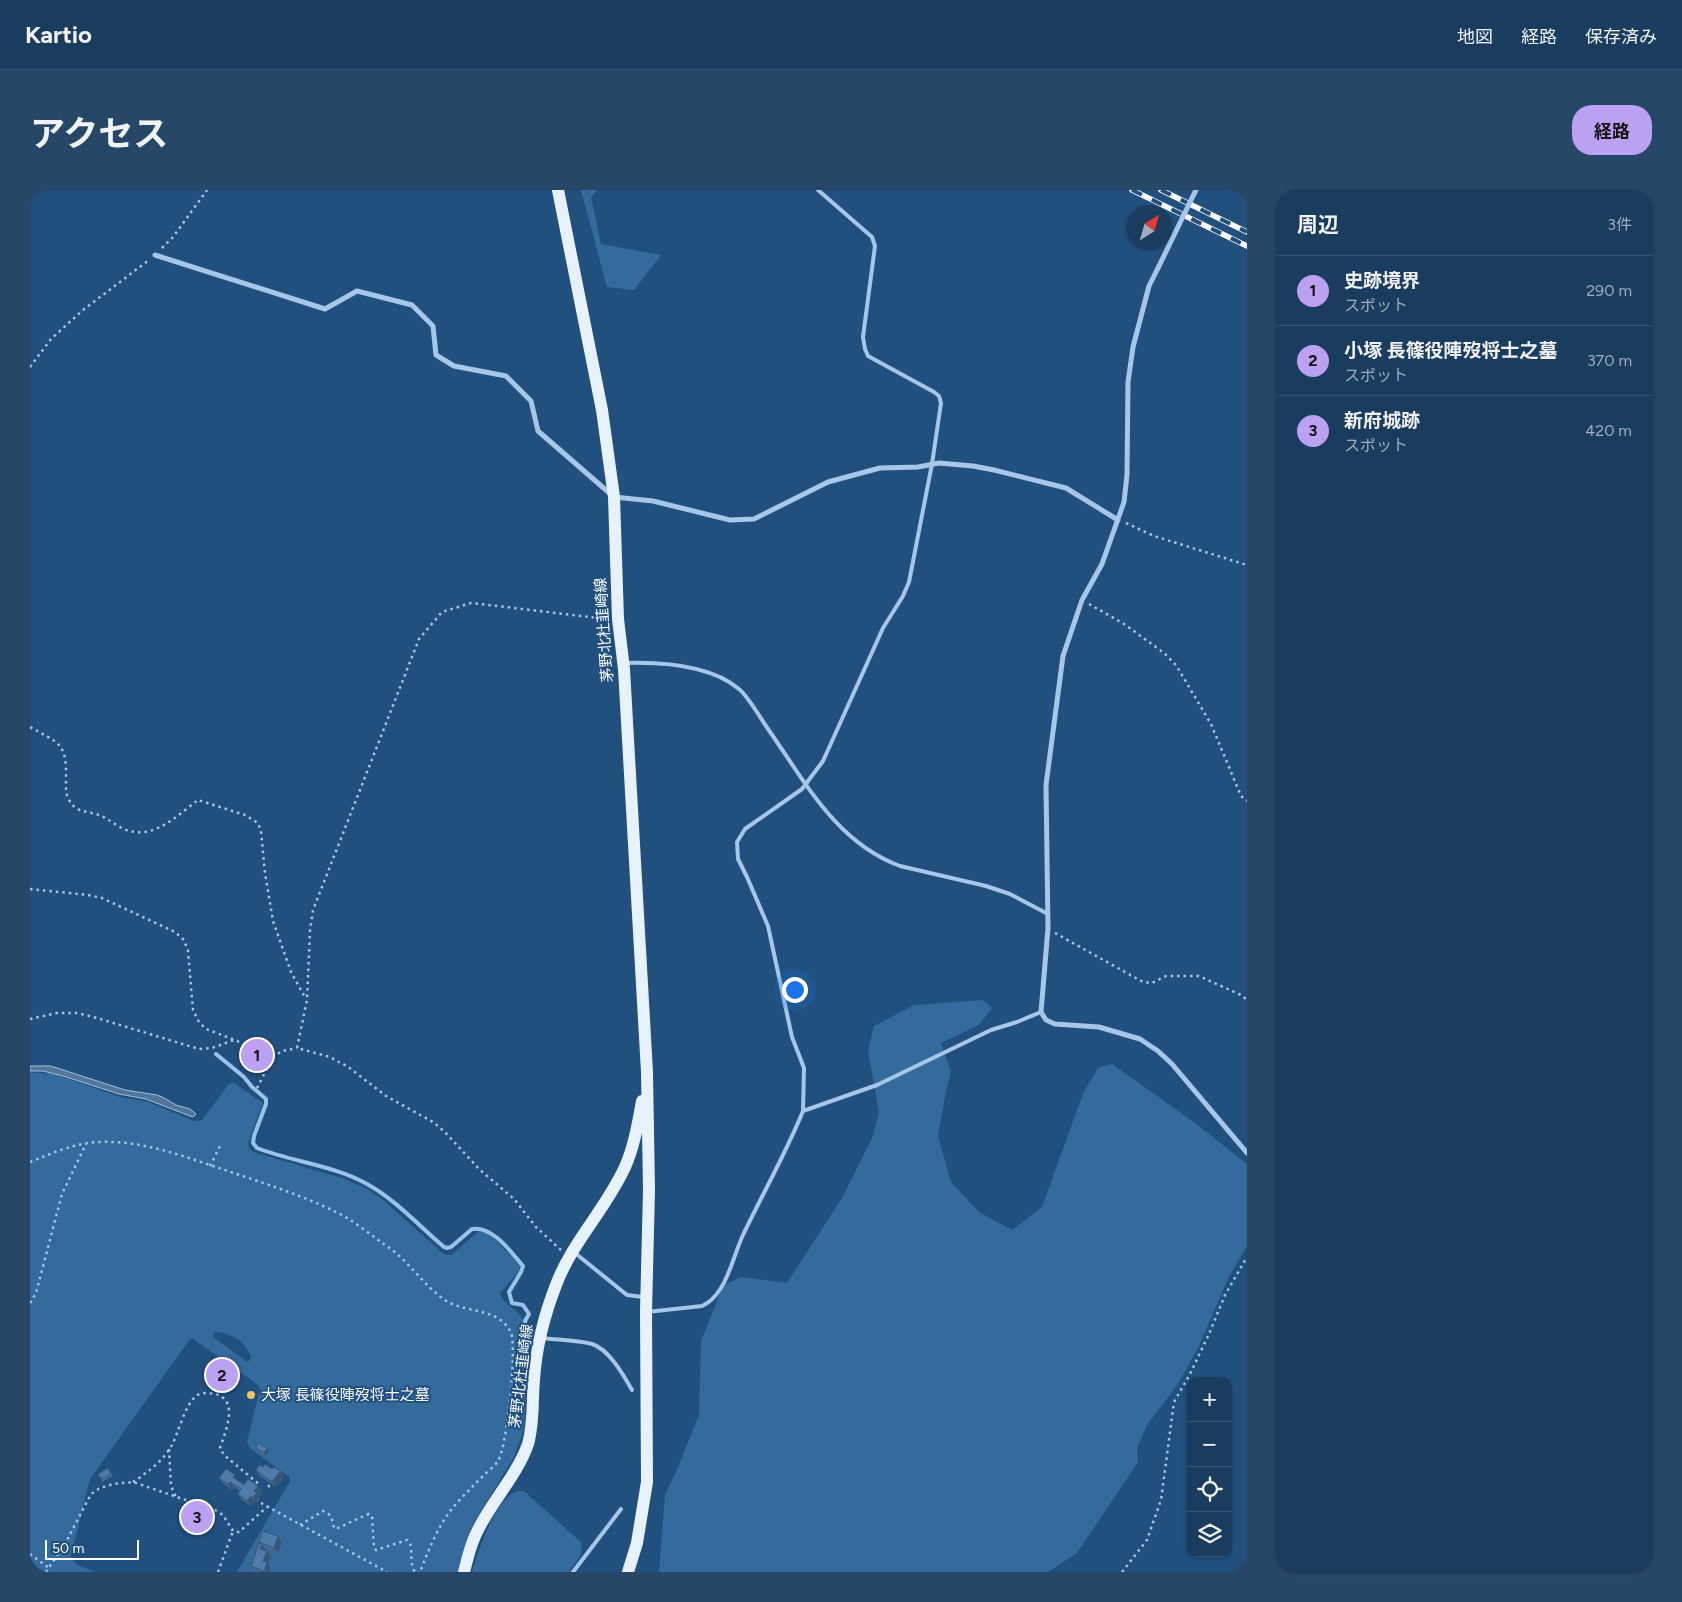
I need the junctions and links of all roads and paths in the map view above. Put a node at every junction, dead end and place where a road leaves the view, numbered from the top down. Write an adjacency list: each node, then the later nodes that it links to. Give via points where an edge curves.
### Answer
1 (207, 190): 5 (path, via 173,237)
2 (558, 190): 8 (main road, 茅野北杜韮崎線, via 602,410)
3 (818, 190): 7 (lane, via 872,237 875,246 863,337 868,356 939,396 942,403)
4 (1196, 190): 9 (street, bridge, via 1149,286 1133,347 1128,382 1124,502)
5 (155, 255): 6 (path, via 83,310 51,339); 8 (street, via 325,310 357,291 412,305 432,326 436,354 454,366 506,376 531,401 538,431)
6 (30, 367)
7 (932, 464): 8 (street, via 880,468 828,482 754,519 730,520 654,501); 9 (street, via 987,469 1066,488); 15 (lane, via 909,582 883,628 823,761)
8 (614, 496): 12 (main road, 茅野北杜韮崎線)
9 (1118, 520): 10 (path, via 1154,536); 11 (street, via 1102,564)
10 (1247, 565)
11 (1082, 600): 16 (path, via 1124,624 1176,665 1211,724 1241,796); 18 (street, via 1063,656 1046,785)
12 (618, 619): 13 (main road, 茅野北杜韮崎線); 20 (path, via 471,603 442,612 419,640 313,910)
13 (623, 663): 15 (lane, via 658,662 709,672 740,690); 27 (main road, 茅野北杜韮崎線)
14 (30, 727): 20 (path, via 62,748 66,756 66,794 70,803 80,811 104,817 130,832 139,832 172,820 198,800 258,823 273,922 291,972)
15 (807, 784): 18 (lane, via 832,820 859,845 888,861 1010,894); 29 (lane, via 745,829 737,842 738,859 768,926 792,1037 804,1068)
16 (1247, 801)
17 (30, 889): 24 (path, via 102,898 175,932 184,940 188,950 193,1010 199,1022 206,1029)
18 (1048, 914): 19 (street)
19 (1048, 928): 21 (path, via 1143,982 1152,983 1166,976 1199,976 1241,994); 22 (street)
20 (307, 1000): 25 (path)
21 (1247, 1000)
22 (1041, 1012): 29 (lane, via 991,1030 877,1086); 32 (street, via 1046,1020 1055,1024 1098,1027 1140,1039 1158,1051)
23 (30, 1019): 24 (path, via 77,1013 199,1049)
24 (235, 1040): 26 (path)
25 (296, 1048): 26 (path, via 282,1050); 35 (path, via 330,1057 386,1096 444,1130 479,1169 514,1199 536,1227)
26 (273, 1057): 28 (path)
27 (647, 1072): 35 (main road, 茅野北杜韮崎線, via 637,1129 625,1167); 37 (main road, 茅野北杜韮崎線, via 649,1190)
28 (257, 1088)
29 (804, 1110): 39 (lane, via 715,1297 702,1306)
30 (86, 1144): 33 (path); 34 (path, via 100,1142 160,1149); 38 (path, via 62,1194 36,1293)
31 (221, 1144): 34 (path)
32 (1247, 1154)
33 (30, 1162)
34 (210, 1166): 57 (path, via 340,1214 392,1250 448,1302 487,1313 502,1322 511,1334 513,1352 508,1416 499,1461 454,1506)
35 (572, 1255): 37 (lane, via 627,1295); 40 (main road, 茅野北杜韮崎線, via 556,1283)
36 (1247, 1257): 61 (path, via 1224,1296 1209,1334 1174,1402 1161,1500 1147,1540)
37 (646, 1297): 39 (main road, 茅野北杜韮崎線)
38 (30, 1303)
39 (646, 1312): 60 (main road, 茅野北杜韮崎線, via 648,1482)
40 (539, 1338): 41 (lane, via 594,1344 610,1358); 58 (main road, 茅野北杜韮崎線, via 527,1447 479,1527)
41 (632, 1390)
42 (169, 1449): 43 (path, via 152,1469); 44 (path, via 191,1402 198,1395 218,1394 228,1405 230,1415 220,1448); 45 (path, via 171,1486)
43 (133, 1482): 45 (path); 52 (path, via 113,1484 91,1494)
44 (260, 1485)
45 (176, 1496): 50 (path, via 216,1510)
46 (261, 1503): 47 (path)
47 (267, 1507): 49 (path); 50 (path, via 239,1532)
48 (621, 1509): 59 (lane)
49 (300, 1525): 55 (path); 56 (path, via 323,1511 331,1516 336,1529 369,1514 372,1517 374,1548 407,1540)
50 (233, 1531): 54 (path)
51 (30, 1554): 52 (path)
52 (50, 1568): 53 (path)
53 (46, 1572)
54 (218, 1572)
55 (387, 1572)
56 (415, 1572)
57 (420, 1572)
58 (464, 1572)
59 (573, 1572)
60 (628, 1572)
61 (1122, 1572)

